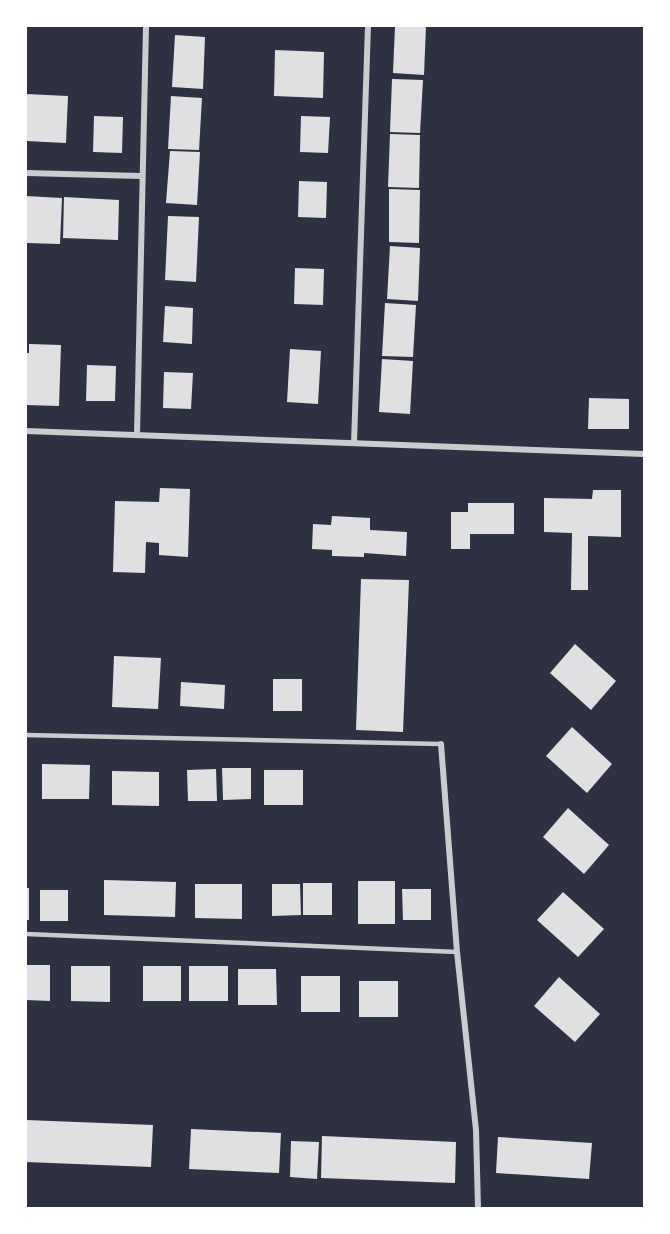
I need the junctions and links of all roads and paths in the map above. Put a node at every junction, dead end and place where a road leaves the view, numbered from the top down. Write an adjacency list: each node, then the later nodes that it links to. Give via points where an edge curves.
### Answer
1 (146, 26): 4 (street)
2 (368, 26): 7 (street)
3 (26, 173): 4 (street)
4 (141, 176): 6 (street)
5 (26, 431): 6 (street)
6 (137, 435): 7 (street)
7 (354, 443): 8 (street)
8 (645, 454)
9 (26, 735): 10 (lane)
10 (441, 744): 12 (street)
11 (26, 934): 12 (lane)
12 (457, 952): 13 (street, via 476,1130)
13 (478, 1209)

